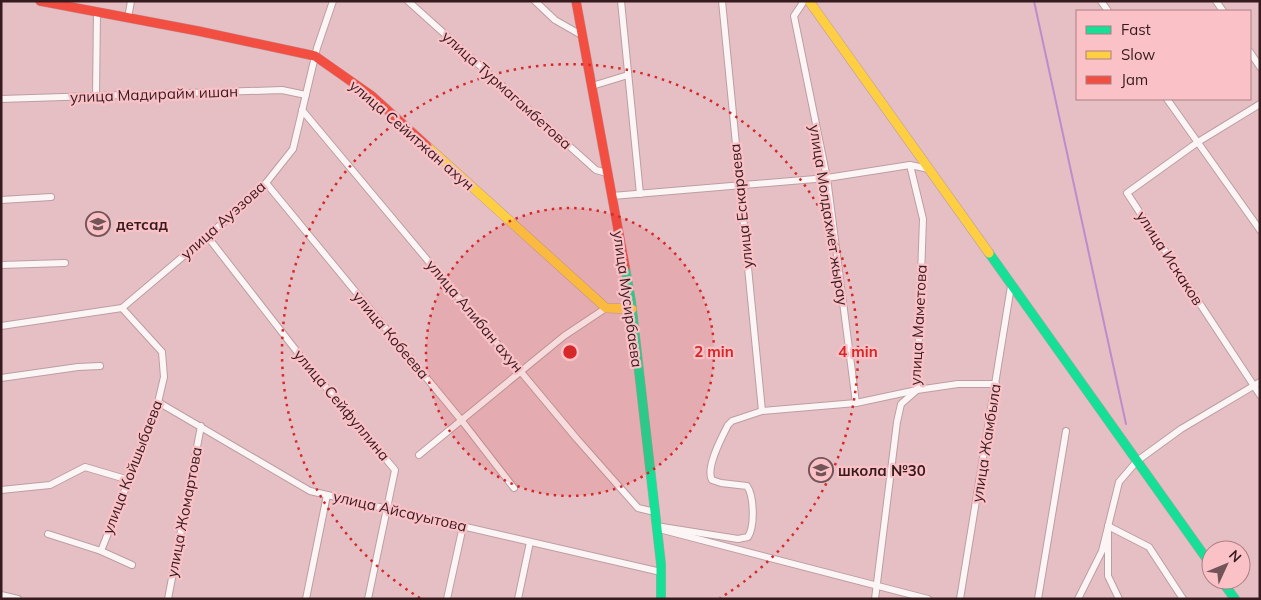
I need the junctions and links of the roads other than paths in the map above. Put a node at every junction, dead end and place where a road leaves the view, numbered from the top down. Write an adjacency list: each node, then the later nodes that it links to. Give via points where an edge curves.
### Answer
1 (40, 1): 11 (street, улица Сейитжан ахун)
2 (132, 1): 12 (street)
3 (333, 1): 15 (street, улица Ауэзова)
4 (408, 1): 28 (street, улица Турмагамбетова, via 596,170)
5 (535, 1): 13 (street, via 555,20)
6 (576, 1): 13 (street, улица Мусирбаева)
7 (621, 1): 17 (street)
8 (722, 1): 31 (street, улица Ескараева)
9 (804, 1): 29 (street, улица Молдахмет жырау, via 794,16)
10 (810, 1): 27 (street)
11 (97, 12): 12 (street, улица Сейитжан ахун); 20 (street)
12 (128, 18): 15 (street, улица Сейитжан ахун)
13 (583, 36): 18 (street, улица Мусирбаева)
14 (1251, 54): 16 (street)
15 (315, 56): 19 (street, улица Ауэзова); 42 (street, улица Сейитжан ахун, via 372,96)
16 (1260, 67)
17 (628, 75): 18 (street); 32 (street)
18 (592, 86): 28 (street, улица Мусирбаева)
19 (306, 94): 20 (street, улица Мадирайм ишан, via 282,90); 24 (street, улица Ауэзова)
20 (96, 96): 21 (street, улица Мадирайм ишан)
21 (1, 98)
22 (1168, 100): 25 (street)
23 (1260, 104): 25 (street)
24 (302, 110): 30 (street, улица Ауэзова, via 293,149); 46 (street, улица Алибан ахун)
25 (1198, 142): 36 (street); 49 (street, улица Искаков, via 1127,193)
26 (910, 165): 27 (street); 29 (street); 50 (street, улица Маметова, via 922,219)
27 (929, 169): 40 (street)
28 (607, 173): 33 (street, улица Мусирбаева)
29 (827, 178): 31 (street); 53 (street, улица Молдахмет жырау)
30 (266, 183): 37 (street, улица Ауэзова); 55 (street, улица Кобеева)
31 (739, 185): 32 (street); 54 (street, улица Ескараева)
32 (640, 194): 33 (street)
33 (612, 196): 43 (street, улица Мусирбаева)
34 (51, 197): 35 (street)
35 (1, 200)
36 (1260, 230)
37 (207, 236): 41 (street, улица Ауэзова); 64 (street, улица Сейфуллина, via 309,367 395,470)
38 (65, 263): 39 (street)
39 (1, 265)
40 (1011, 286): 48 (street, улица Жамбыла); 59 (street)
41 (122, 308): 44 (street); 52 (street, улица Койшыбаева, via 162,352 164,377)
42 (606, 308): 43 (street); 46 (street, via 564,336)
43 (632, 310): 65 (street, улица Мусирбаева)
44 (1, 326)
45 (100, 366): 47 (street)
46 (521, 372): 55 (street); 65 (street, улица Алибан ахун, via 638,508)
47 (1, 378)
48 (996, 384): 50 (street, via 958,384); 86 (street, улица Жамбыла)
49 (1257, 384): 51 (street, улица Искаков); 59 (street, via 1181,429)
50 (917, 390): 53 (street); 75 (street, улица Маметова, via 902,404 897,422)
51 (1260, 395)
52 (158, 402): 56 (street, улица Айсауытова); 60 (street, улица Койшыбаева)
53 (856, 403): 54 (street)
54 (762, 411): 68 (street, via 728,424 710,468 712,480 747,486 751,491 753,522 748,537 738,539)
55 (462, 421): 58 (street); 61 (street, улица Кобеева)
56 (201, 426): 63 (street, улица Айсауытова, via 310,491); 78 (street, улица Жомартова)
57 (1066, 431): 87 (street)
58 (419, 455)
59 (1137, 461): 67 (street, via 1119,482); 72 (street)
60 (129, 480): 62 (street, via 85,467 50,486); 71 (street, улица Койшыбаева)
61 (514, 488)
62 (1, 490)
63 (327, 495): 64 (street, улица Айсауытова); 79 (street)
64 (387, 508): 66 (street, улица Айсауытова); 80 (street, улица Сейфуллина)
65 (655, 512): 68 (street, улица Мусирбаева)
66 (463, 526): 70 (street, улица Айсауытова); 81 (street)
67 (1108, 526): 88 (street, via 1102,551); 89 (street, via 1108,576); 90 (street, via 1149,547)
68 (656, 527): 74 (street, улица Мусирбаева); 75 (street)
69 (48, 534): 71 (street, улица Койшыбаева)
70 (530, 542): 74 (street, улица Айсауытова); 82 (street)
71 (101, 551): 73 (street, улица Койшыбаева)
72 (1201, 551)
73 (132, 565)
74 (661, 572): 83 (street, улица Мусирбаева)
75 (876, 585): 84 (street, улица Маметова); 85 (street)
76 (1, 595): 77 (street)
77 (18, 599)
78 (168, 599)
79 (306, 599)
80 (368, 599)
81 (447, 599)
82 (518, 599)
83 (661, 599)
84 (874, 599)
85 (928, 599)
86 (960, 599)
87 (1038, 599)
88 (1078, 599)
89 (1119, 599)
90 (1183, 599)

